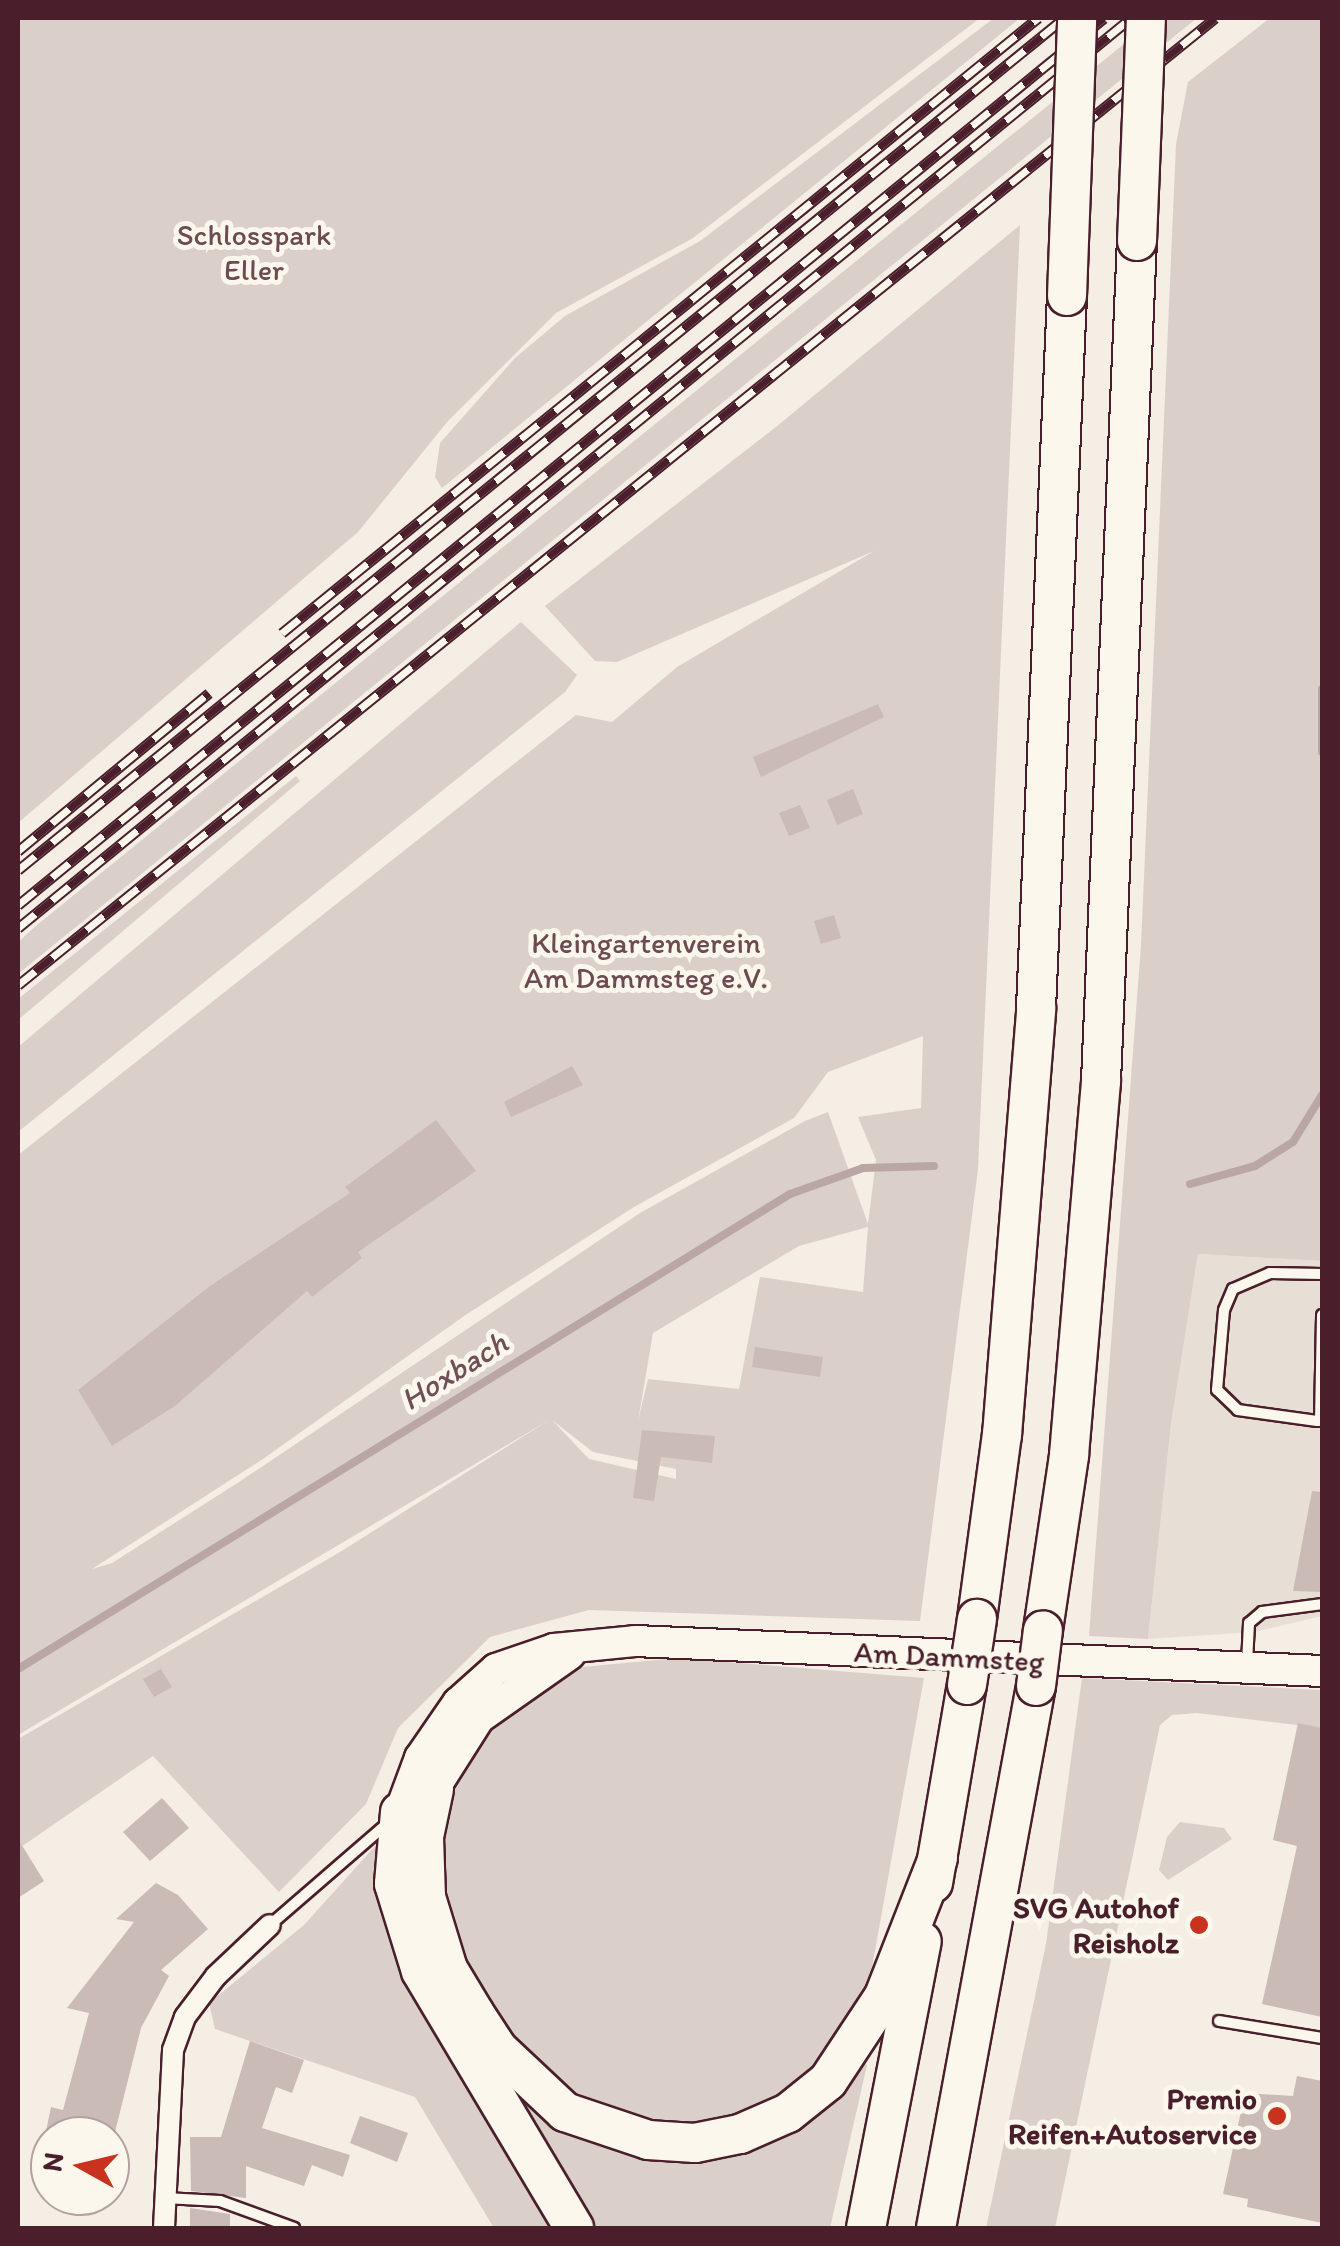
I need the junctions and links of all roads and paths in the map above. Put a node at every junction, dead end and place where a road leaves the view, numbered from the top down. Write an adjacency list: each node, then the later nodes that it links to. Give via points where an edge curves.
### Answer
1 (1077, 18): 12 (highway, bridge, via 1036,1008 1002,1435)
2 (1146, 18): 21 (highway, bridge, via 1101,1081 1068,1455 1036,1686)
3 (1322, 1274): 5 (lane, via 1270,1274 1234,1288 1224,1310 1217,1390 1238,1410)
4 (1322, 1315): 5 (lane)
5 (1320, 1421)
6 (1322, 1604): 8 (lane, via 1262,1612 1246,1635)
7 (576, 1650): 8 (main road, Am Dammsteg, via 635,1641); 10 (main road, Am Dammsteg, via 479,1718); 11 (main road, Am Dammsteg, via 527,1656 475,1686 434,1734)
8 (1247, 1669): 9 (main road, Am Dammsteg)
9 (1322, 1671)
10 (434, 1789): 11 (lane, Am Dammsteg); 12 (highway, via 424,1836 426,1897 448,1969 466,1999 498,2048 565,2112 648,2140 696,2143 740,2134 788,2113 828,2081 884,1996)
11 (400, 1812): 13 (lane, Am Dammsteg); 19 (highway, via 394,1884 421,1972)
12 (938, 1858): 20 (highway)
13 (270, 1925): 16 (street, Am Dammsteg, via 216,1976 185,2017 167,2084)
14 (1220, 2021): 15 (lane)
15 (1322, 2038)
16 (164, 2198): 17 (street, Am Dammsteg); 18 (lane, via 220,2201)
17 (164, 2228)
18 (294, 2228)
19 (574, 2228)
20 (866, 2228)
21 (936, 2228)

